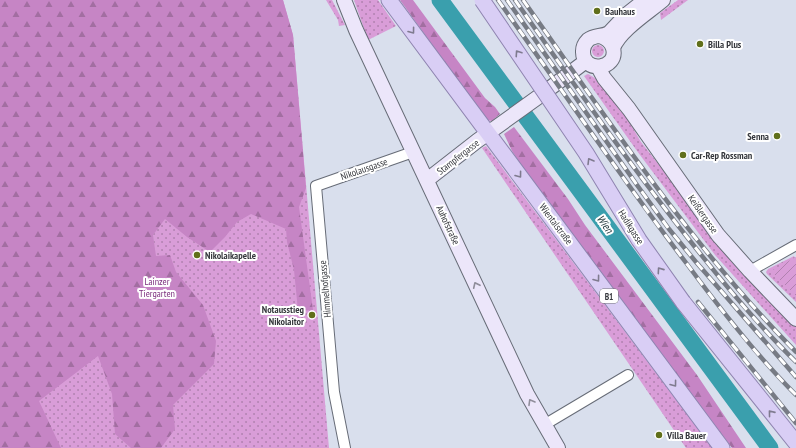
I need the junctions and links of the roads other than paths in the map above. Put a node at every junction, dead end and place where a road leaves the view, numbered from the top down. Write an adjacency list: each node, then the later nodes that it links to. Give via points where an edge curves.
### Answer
1 (344, 0): 11 (street, Auhofstraße)
2 (389, 0): 10 (main road, Wientalstraße / B1, one-way to 10)
3 (482, 0): 19 (main road, Hadikgasse, one-way to 3, bridge, via 683,302 639,240 586,153)
4 (645, 0): 6 (street, via 608,33)
5 (664, 0): 7 (street, via 632,25 619,39)
6 (600, 36): 7 (street, via 611,42); 8 (street, via 593,37 584,45 583,56)
7 (612, 55): 8 (street, via 605,66); 9 (street, Keißlergasse, via 614,75)
8 (592, 64): 9 (street, Keißlergasse); 10 (street, Stampfergasse, via 539,96)
9 (622, 100): 15 (street, Keißlergasse, via 718,235)
10 (493, 130): 12 (street, Stampfergasse); 22 (main road, Wientalstraße / B1, one-way to 22)
11 (413, 152): 12 (street, Auhofstraße); 13 (street, Nikolausgasse)
12 (427, 180): 18 (street, Auhofstraße, one-way to 12, via 526,394)
13 (316, 186): 20 (street, Himmelhofgasse, via 334,392)
14 (796, 245): 15 (street)
15 (750, 271): 16 (street, Keißlergasse)
16 (796, 319)
17 (628, 375): 18 (street)
18 (544, 425): 21 (street, Auhofstraße)
19 (796, 443)
20 (345, 448)
21 (558, 448)
22 (722, 448)

